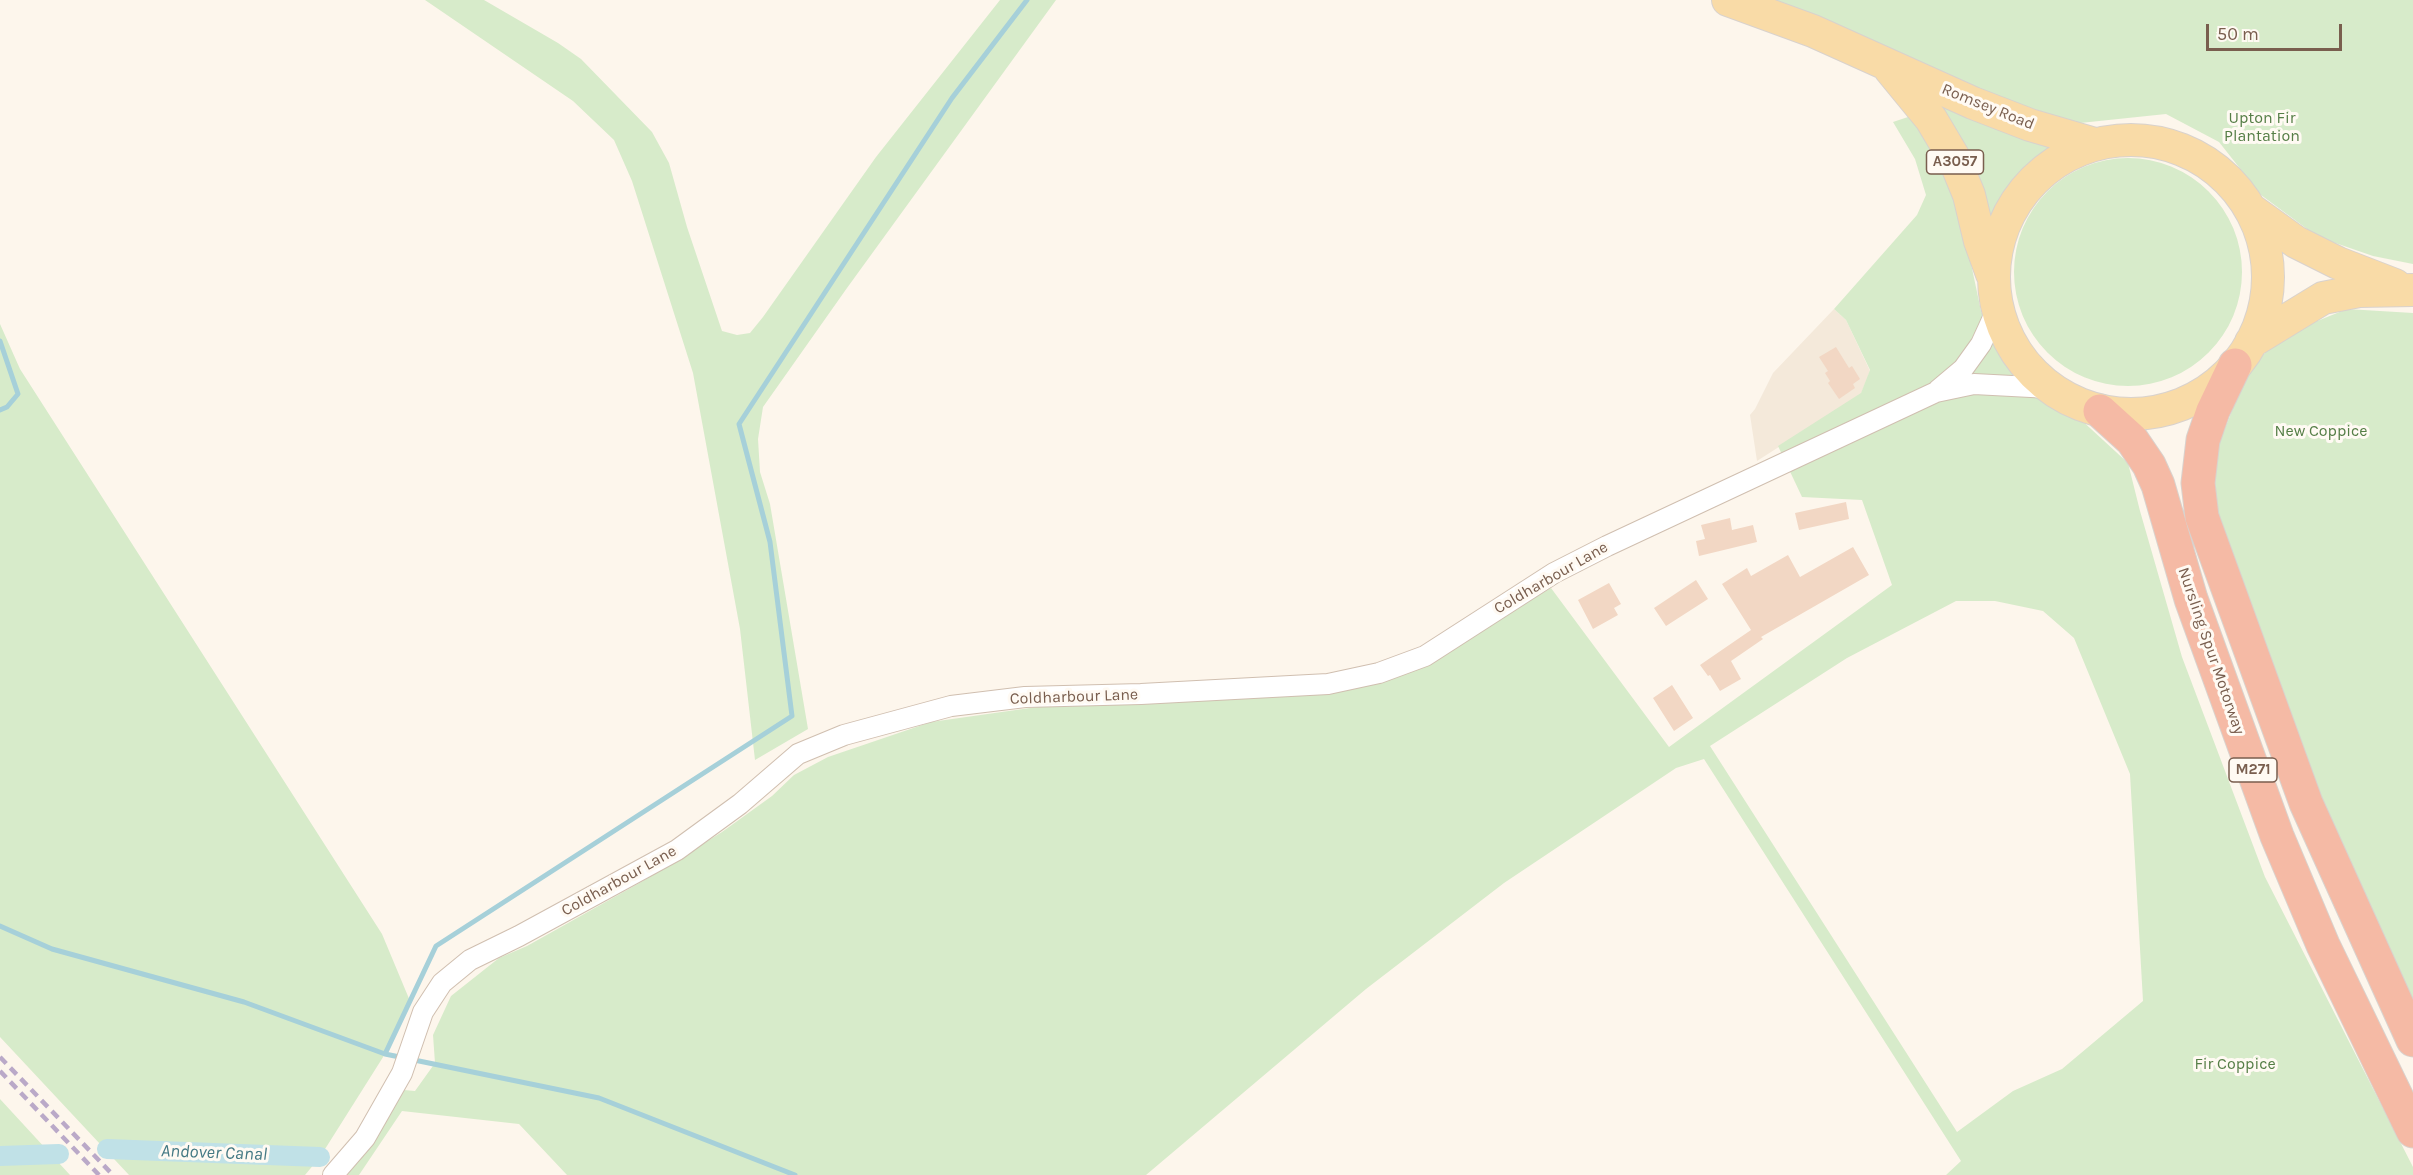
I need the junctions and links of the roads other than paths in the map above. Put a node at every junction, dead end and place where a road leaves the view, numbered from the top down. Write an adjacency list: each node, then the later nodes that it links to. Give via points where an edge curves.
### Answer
1 (1728, 0): 2 (main road, Romsey Road / A3057, via 1813,30)
2 (1884, 62): 3 (main road, Romsey Road / A3057, via 1973,103); 5 (main road, Romsey Road / A3057, via 1931,119 1953,156 1969,195)
3 (2095, 144): 4 (main road, via 2140,140 2184,150 2222,174); 5 (main road, via 2070,154 2029,184 2002,228)
4 (2250, 209): 6 (main road, via 2296,242 2337,263); 8 (main road, via 2267,262 2267,290 2262,317)
5 (1993, 278): 7 (main road)
6 (2408, 289): 8 (main road, via 2359,291 2324,298)
7 (1997, 309): 9 (main road, via 2017,354); 10 (street, Coldharbour Lane, via 1981,344 1963,369)
8 (2243, 354): 11 (main road, via 2218,383 2174,407 2125,414); 12 (highway, M271, via 2213,411 2203,440 2198,483 2202,517 2306,803)
9 (2050, 388): 10 (street, Coldharbour Lane, via 1974,384); 11 (main road)
10 (1936, 392): 14 (street, Coldharbour Lane, via 1607,546 1554,573 1425,656 1379,673 1328,684 1025,697 951,706 844,735 798,754 740,804 677,850 470,960 442,983 423,1012 403,1070 365,1138)
11 (2100, 411): 13 (highway, Nursling Spur Motorway / M271, via 2132,440 2149,465 2191,599 2277,836)
12 (2413, 1040)
13 (2413, 1131)
14 (333, 1175)

